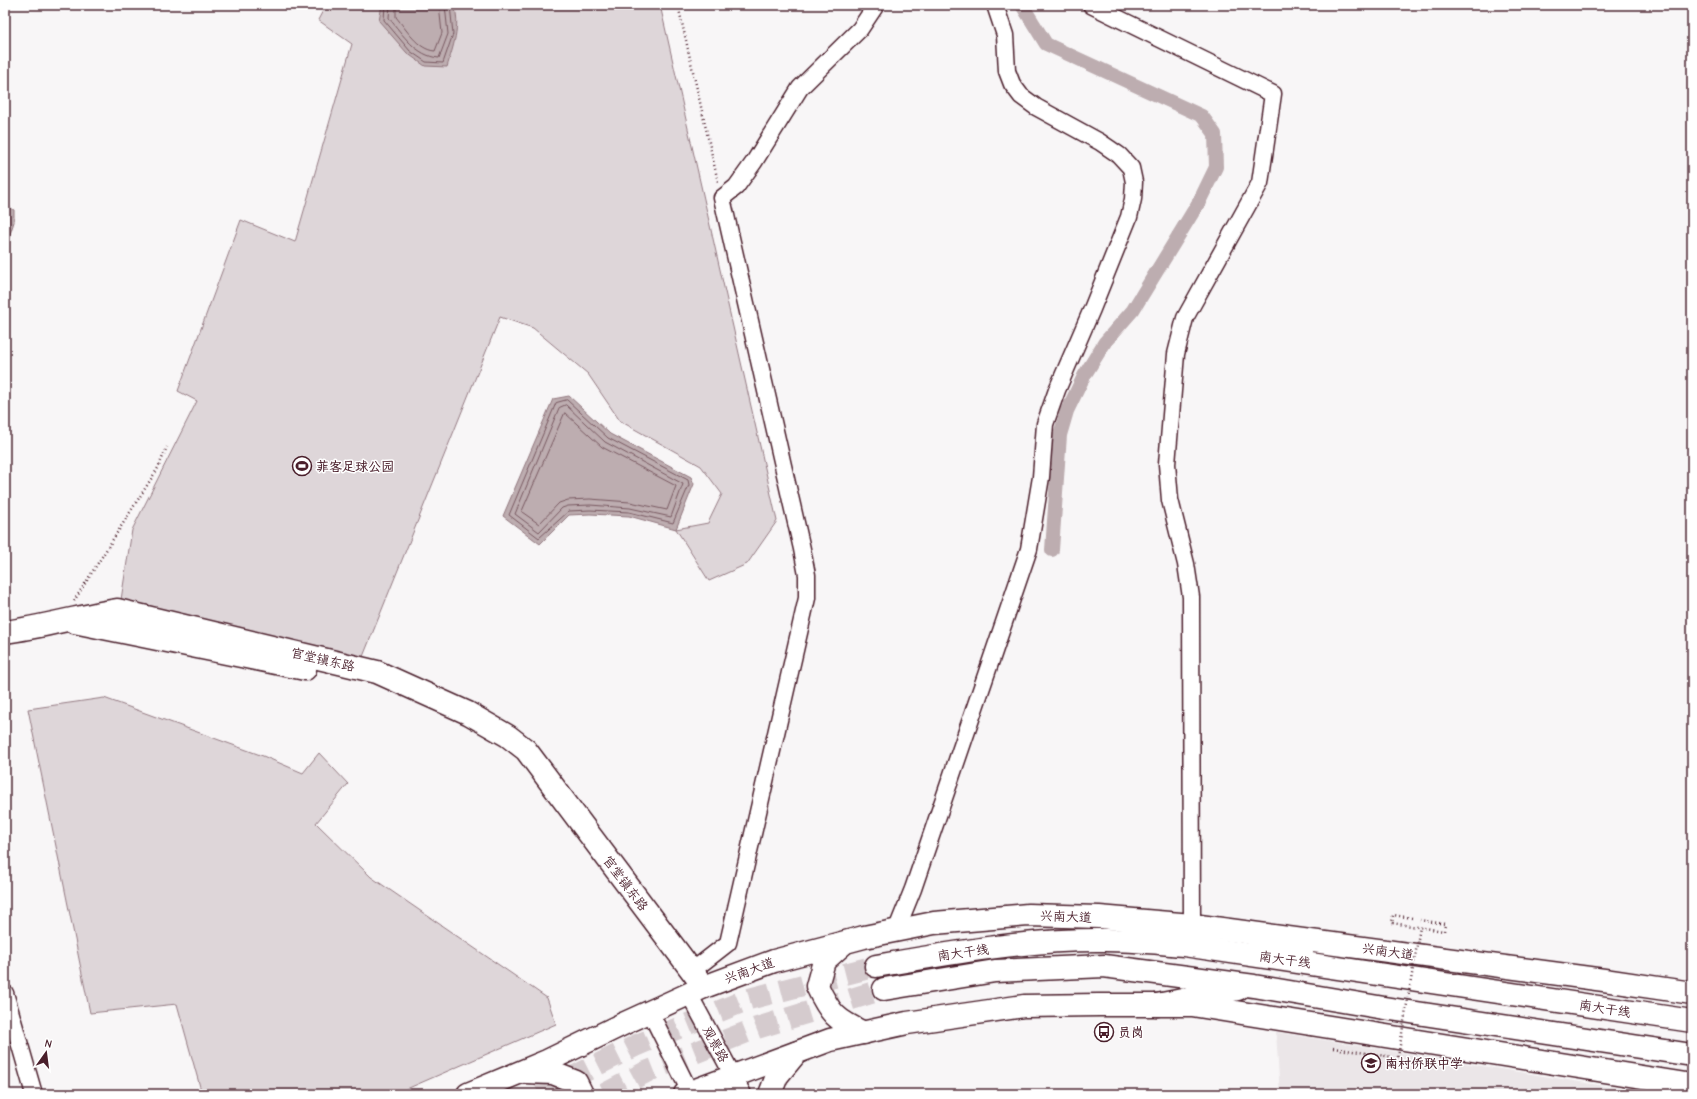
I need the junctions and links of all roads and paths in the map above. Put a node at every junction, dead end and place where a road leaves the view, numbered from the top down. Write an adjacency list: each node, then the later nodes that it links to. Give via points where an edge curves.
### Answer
1 (678, 5): 5 (path)
2 (876, 5): 5 (street, via 860,29 800,88 736,187)
3 (995, 5): 13 (street, via 1005,35 1007,71 1012,84 1021,96 1036,108 1119,155 1131,168 1134,182 1133,199 1045,424 1041,477 1029,549 913,889)
4 (1091, 5): 11 (street, via 1273,94 1260,183 1185,318 1176,354 1168,464 1170,500 1186,564 1191,597)
5 (722, 198): 18 (street, via 802,549 807,575 807,598 728,943)
6 (167, 447): 7 (path, via 158,468 74,601)
7 (69, 621): 8 (main road, 官堂镇东路); 18 (main road, 官堂镇东路, via 117,610 377,672 468,713 508,736 526,750 548,779)
8 (5, 632)
9 (1412, 918): 12 (path, via 1393,915 1392,923)
10 (1420, 920): 12 (path, via 1445,924 1444,931)
11 (1192, 925): 13 (main road, 兴南大道, via 1099,917 1028,915 934,923); 14 (main road, 兴南大道)
12 (1420, 927): 30 (path, bridge)
13 (896, 931): 15 (main road, 兴南大道)
14 (1250, 933): 17 (main road); 22 (main road, 兴南大道)
15 (845, 942): 18 (main road, 兴南大道); 26 (main road, via 824,961 817,986 827,1008 843,1024)
16 (876, 966): 17 (main road, 南大干线, via 951,953 1053,942 1105,940 1184,945)
17 (1342, 967): 25 (main road, 南大干线)
18 (695, 984): 24 (main road, 兴南大道); 33 (street, 观景路)
19 (1254, 986): 20 (main road, 南大干线, via 1104,966 995,971); 23 (main road); 29 (main road, 南大干线)
20 (884, 989)
21 (5, 993): 36 (street)
22 (1692, 993)
23 (1157, 1005): 26 (main road, via 1024,1006 956,1015); 34 (main road, via 1192,1005 1266,1016)
24 (650, 1012): 32 (main road, 兴南大道); 35 (street)
25 (1692, 1021)
26 (864, 1033): 28 (main road, via 830,1040)
27 (1333, 1048): 30 (path)
28 (796, 1052): 33 (main road); 39 (main road, via 777,1076)
29 (1692, 1054)
30 (1398, 1057): 31 (path)
31 (1405, 1058)
32 (521, 1072): 37 (main road, 兴南大道); 38 (main road, via 553,1073 576,1082)
33 (738, 1085): 35 (main road)
34 (1692, 1085)
35 (689, 1093)
36 (34, 1094)
37 (468, 1094)
38 (582, 1094)
39 (770, 1094)

